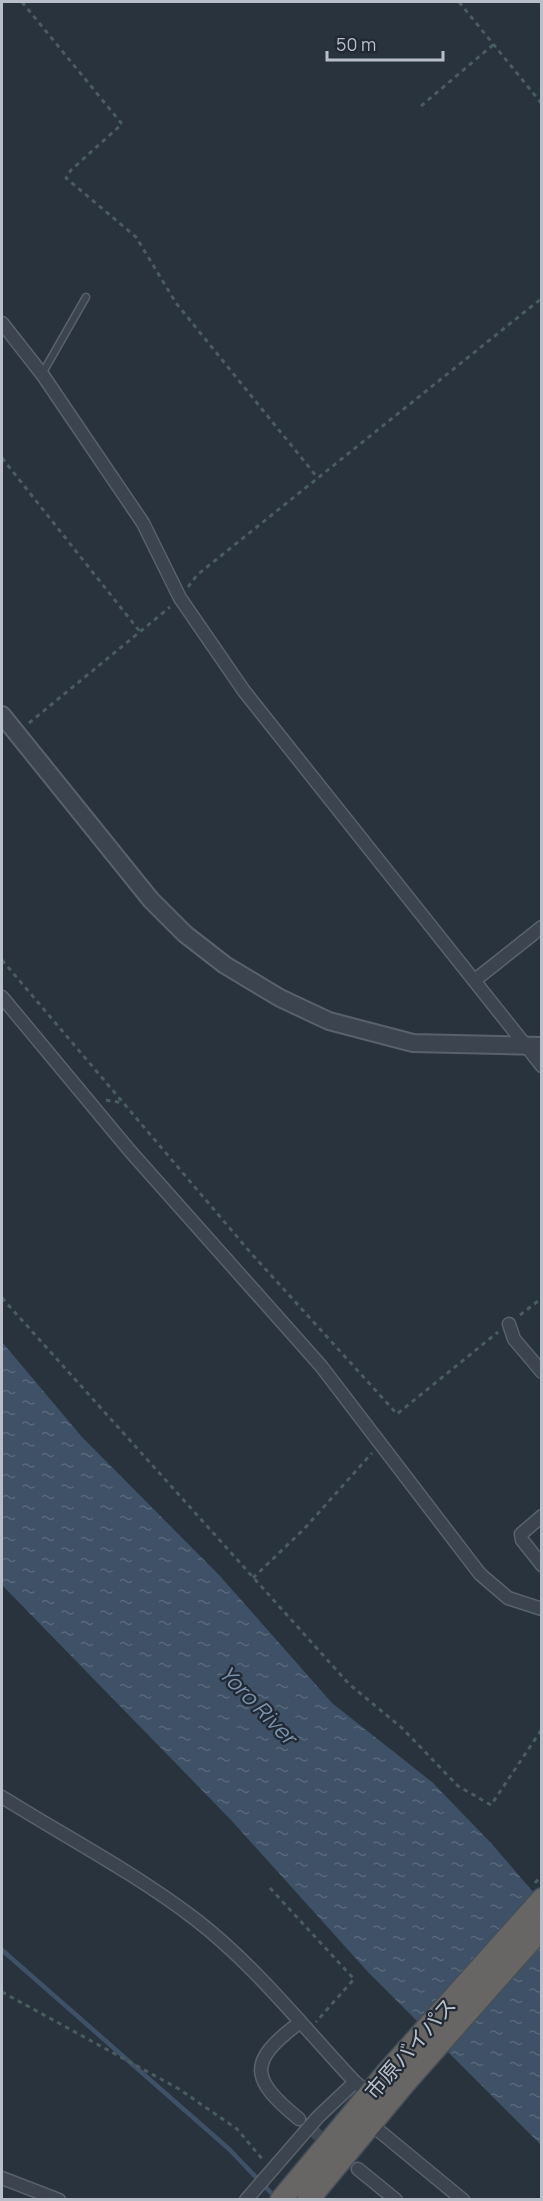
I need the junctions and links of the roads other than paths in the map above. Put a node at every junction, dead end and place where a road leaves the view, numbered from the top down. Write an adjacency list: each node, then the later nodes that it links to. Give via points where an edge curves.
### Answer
1 (86, 297): 3 (lane)
2 (2, 323): 3 (street)
3 (42, 374): 6 (street, via 143,523 180,598 244,691)
4 (2, 716): 8 (street, via 151,900 185,934 234,970 329,1021 413,1043)
5 (542, 927): 6 (street)
6 (475, 980): 8 (street)
7 (2, 997): 14 (street, via 130,1151 321,1366 480,1574 508,1598)
8 (534, 1047): 9 (street)
9 (542, 1066)
10 (509, 1324): 11 (street, via 514,1340)
11 (542, 1372)
12 (542, 1516): 13 (street, via 520,1534)
13 (542, 1565)
14 (542, 1609)
15 (2, 1797): 18 (street, via 160,1894 195,1920 222,1942)
16 (542, 1899): 19 (highway, 市原バイパス)
17 (542, 1928): 19 (highway, 市原バイパス)
18 (303, 2027): 20 (street); 21 (street, via 275,2041 262,2056 261,2064 265,2085)
19 (397, 2077): 20 (highway, 市原バイパス); 22 (highway, 市原バイパス)
20 (363, 2088): 26 (street, via 318,2117); 27 (highway, 市原バイパス)
21 (299, 2120)
22 (372, 2125): 28 (highway, 市原バイパス); 30 (street)
23 (358, 2169): 29 (street)
24 (2, 2178): 25 (street)
25 (59, 2199)
26 (246, 2199)
27 (281, 2199)
28 (308, 2199)
29 (396, 2199)
30 (463, 2199)

